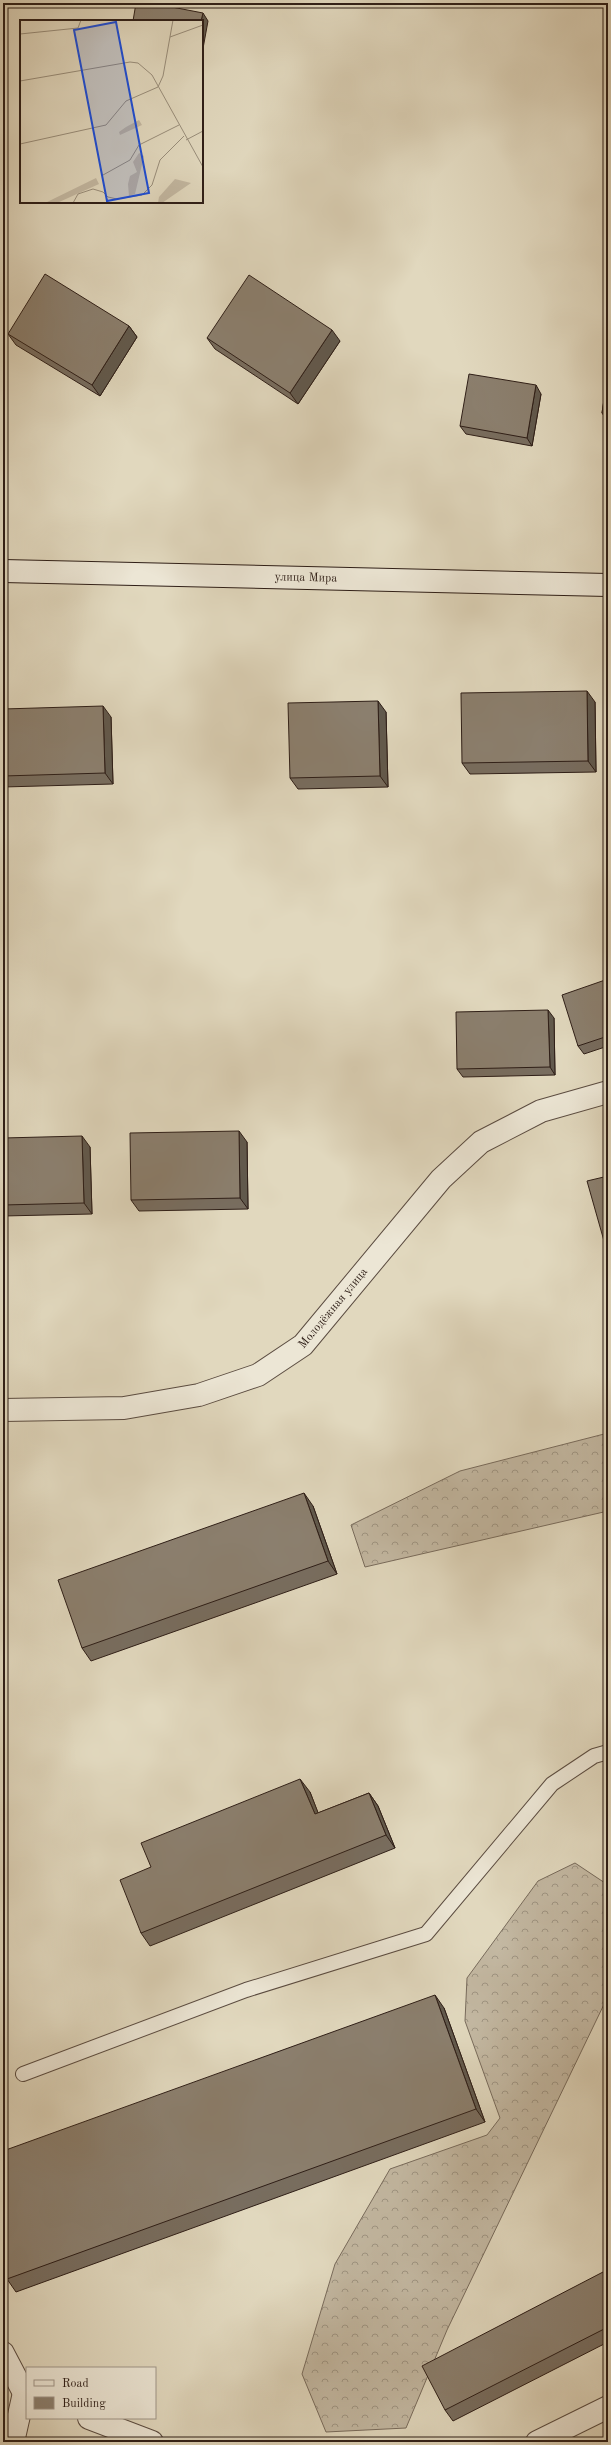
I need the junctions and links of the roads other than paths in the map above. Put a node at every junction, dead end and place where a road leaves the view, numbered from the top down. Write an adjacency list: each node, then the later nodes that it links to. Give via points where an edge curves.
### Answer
1 (3, 571): 2 (street, улица Мира)
2 (608, 585)
3 (608, 1092): 4 (street, Молодёжная улица, via 541,1111 481,1142 441,1179 303,1345 258,1375 199,1395 124,1408)
4 (3, 1410)
5 (608, 1752): 6 (lane, via 594,1756 552,1784 426,1934 246,1990)
6 (23, 2074)
7 (3, 2353): 8 (street)
8 (25, 2393): 11 (street)
9 (608, 2407): 13 (street)
10 (92, 2419): 12 (street)
11 (13, 2442)
12 (152, 2442)
13 (536, 2442)

